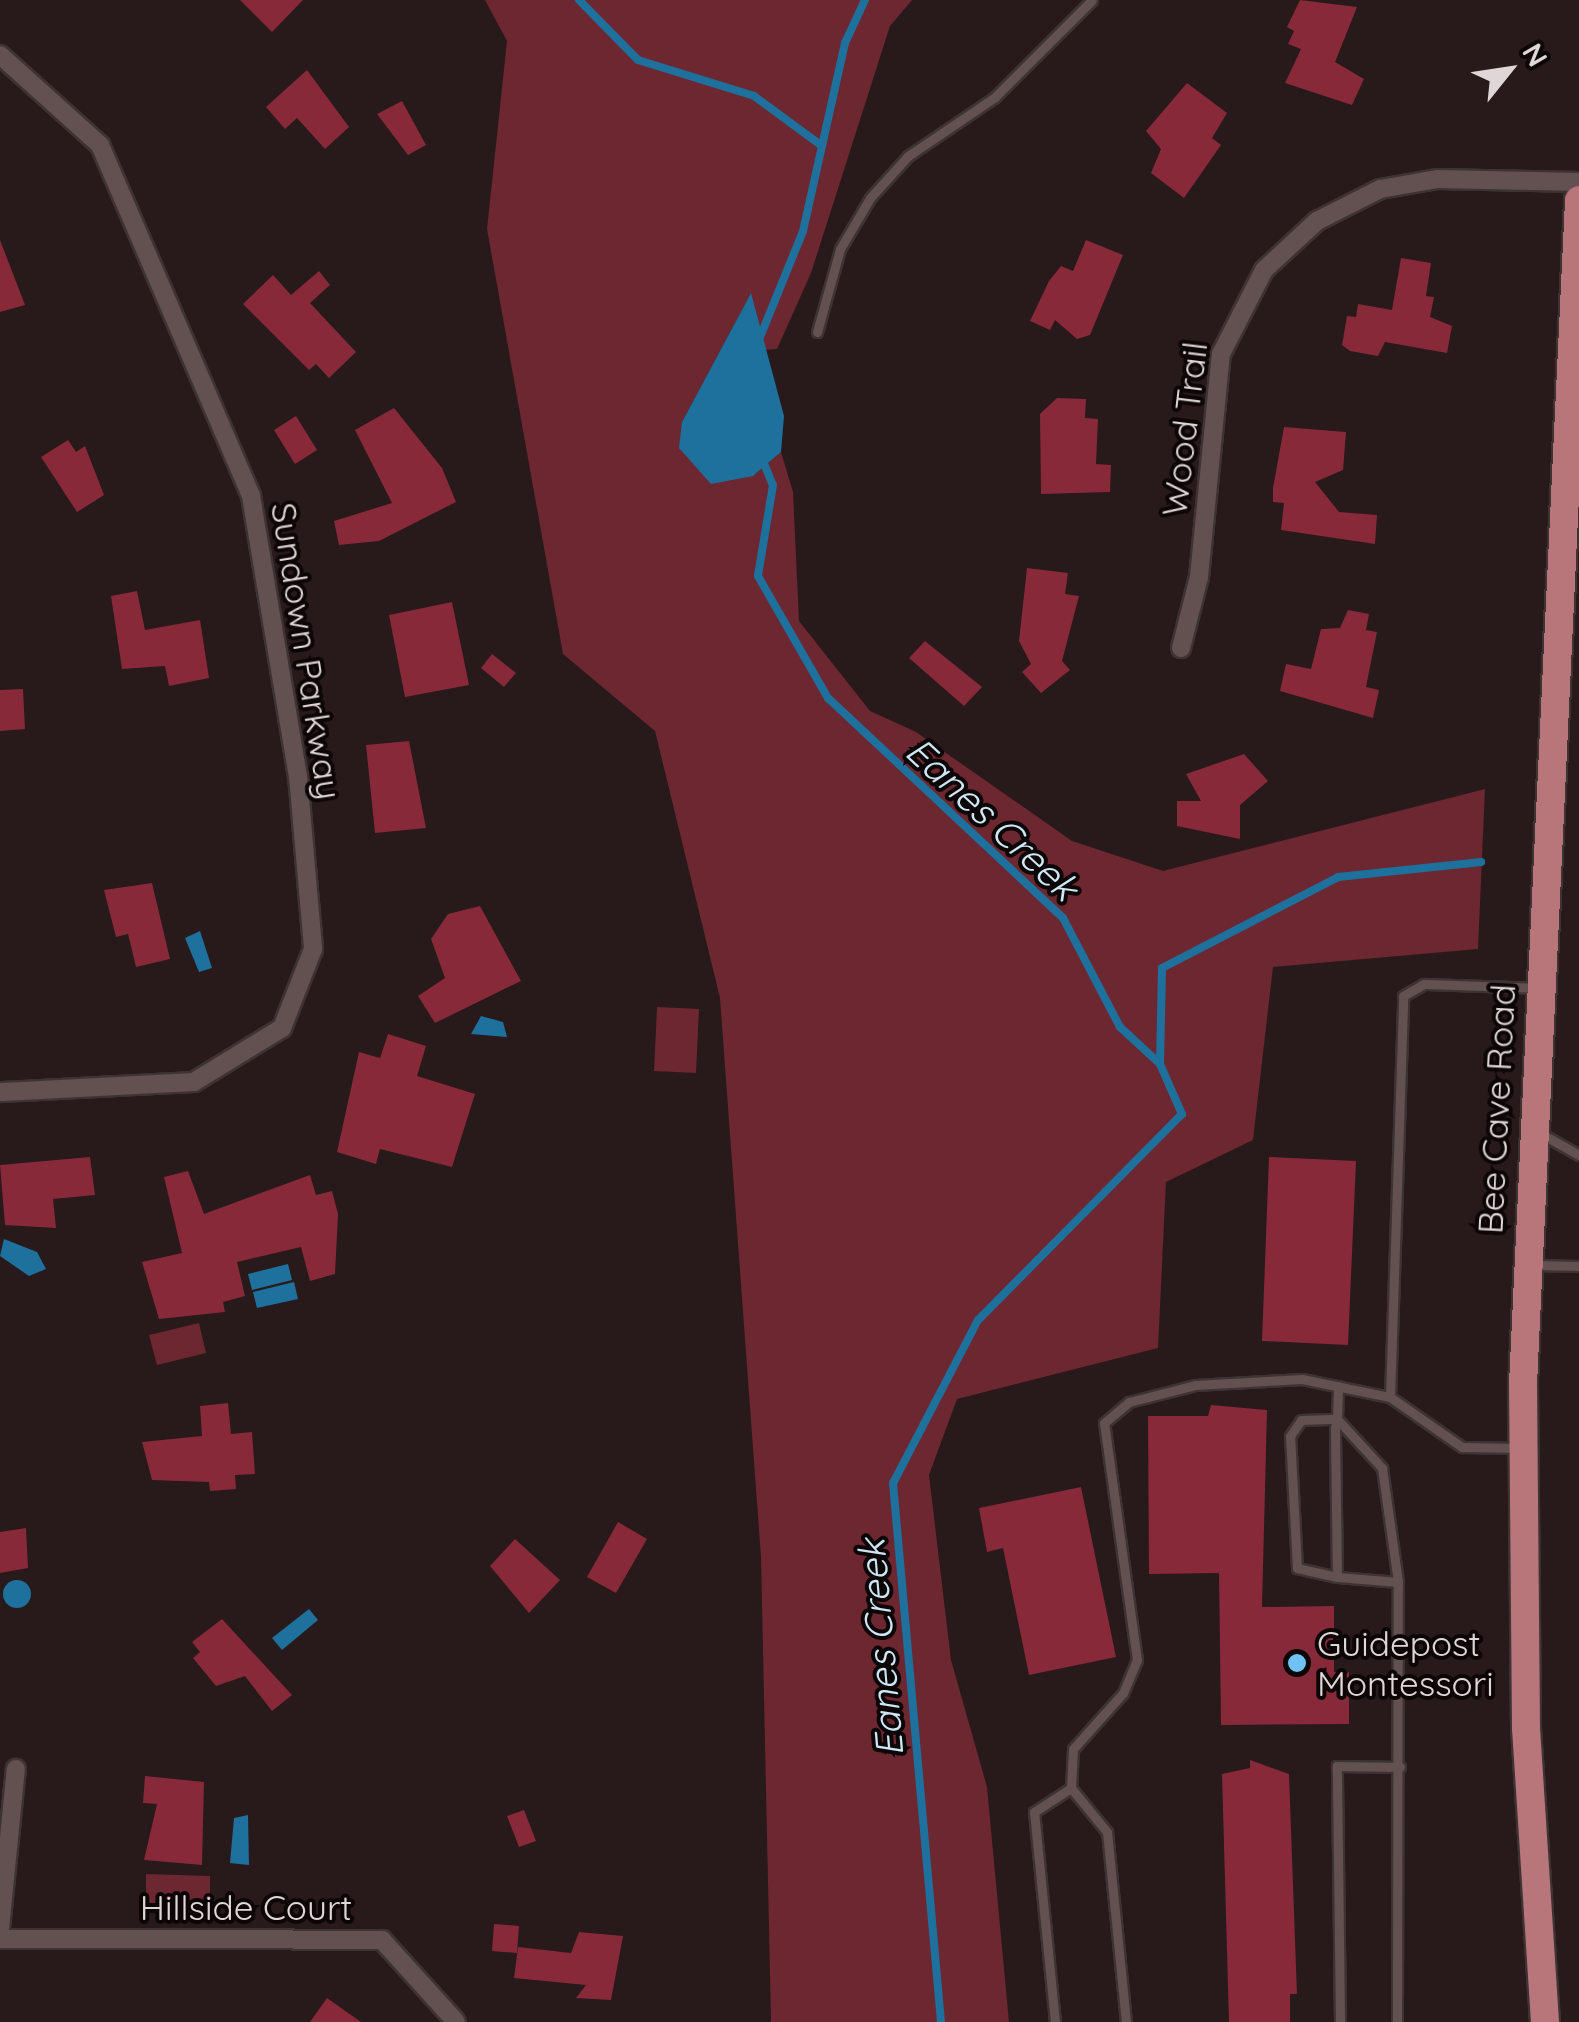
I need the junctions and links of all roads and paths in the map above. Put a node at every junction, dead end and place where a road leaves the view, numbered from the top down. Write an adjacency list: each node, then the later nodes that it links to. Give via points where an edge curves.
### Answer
1 (1092, 0): 5 (lane, via 994,98 908,156 870,198 840,249)
2 (0, 55): 9 (street, Sundown Parkway, via 100,145 251,496 298,776 312,950 282,1028 194,1082)
3 (1579, 182): 7 (street, Wood Trail, via 1468,178 1380,189 1317,221 1264,270 1221,354 1198,577)
4 (1579, 200): 6 (main road, Bee Cave Road)
5 (817, 332)
6 (1574, 414): 8 (main road, Bee Cave Road)
7 (1181, 648)
8 (1539, 988): 10 (main road, Bee Cave Road); 15 (lane, via 1424,984 1404,996)
9 (0, 1092)
10 (1532, 1128): 11 (lane); 12 (main road, Bee Cave Road)
11 (1579, 1154)
12 (1526, 1264): 13 (lane); 17 (main road, Bee Cave Road)
13 (1579, 1266)
14 (1338, 1386): 15 (lane); 16 (lane); 22 (lane, via 1195,1385 1130,1402 1104,1423 1137,1660 1123,1693 1073,1749)
15 (1390, 1397): 17 (lane, via 1462,1447)
16 (1336, 1419): 18 (lane); 18 (lane, via 1301,1420 1290,1436 1297,1568); 19 (lane, via 1388,1480)
17 (1522, 1448): 30 (main road, Bee Cave Road)
18 (1337, 1577): 19 (lane)
19 (1398, 1582): 20 (lane)
20 (1400, 1767): 28 (lane, via 1337,1766); 29 (lane)
21 (16, 1769): 23 (street)
22 (1071, 1788): 26 (lane, via 1034,1812); 27 (lane, via 1107,1832)
23 (0, 1928)
24 (0, 1940): 25 (street, Hillside Court, via 382,1940)
25 (456, 2022)
26 (1055, 2022)
27 (1126, 2022)
28 (1340, 2022)
29 (1397, 2022)
30 (1544, 2022)

